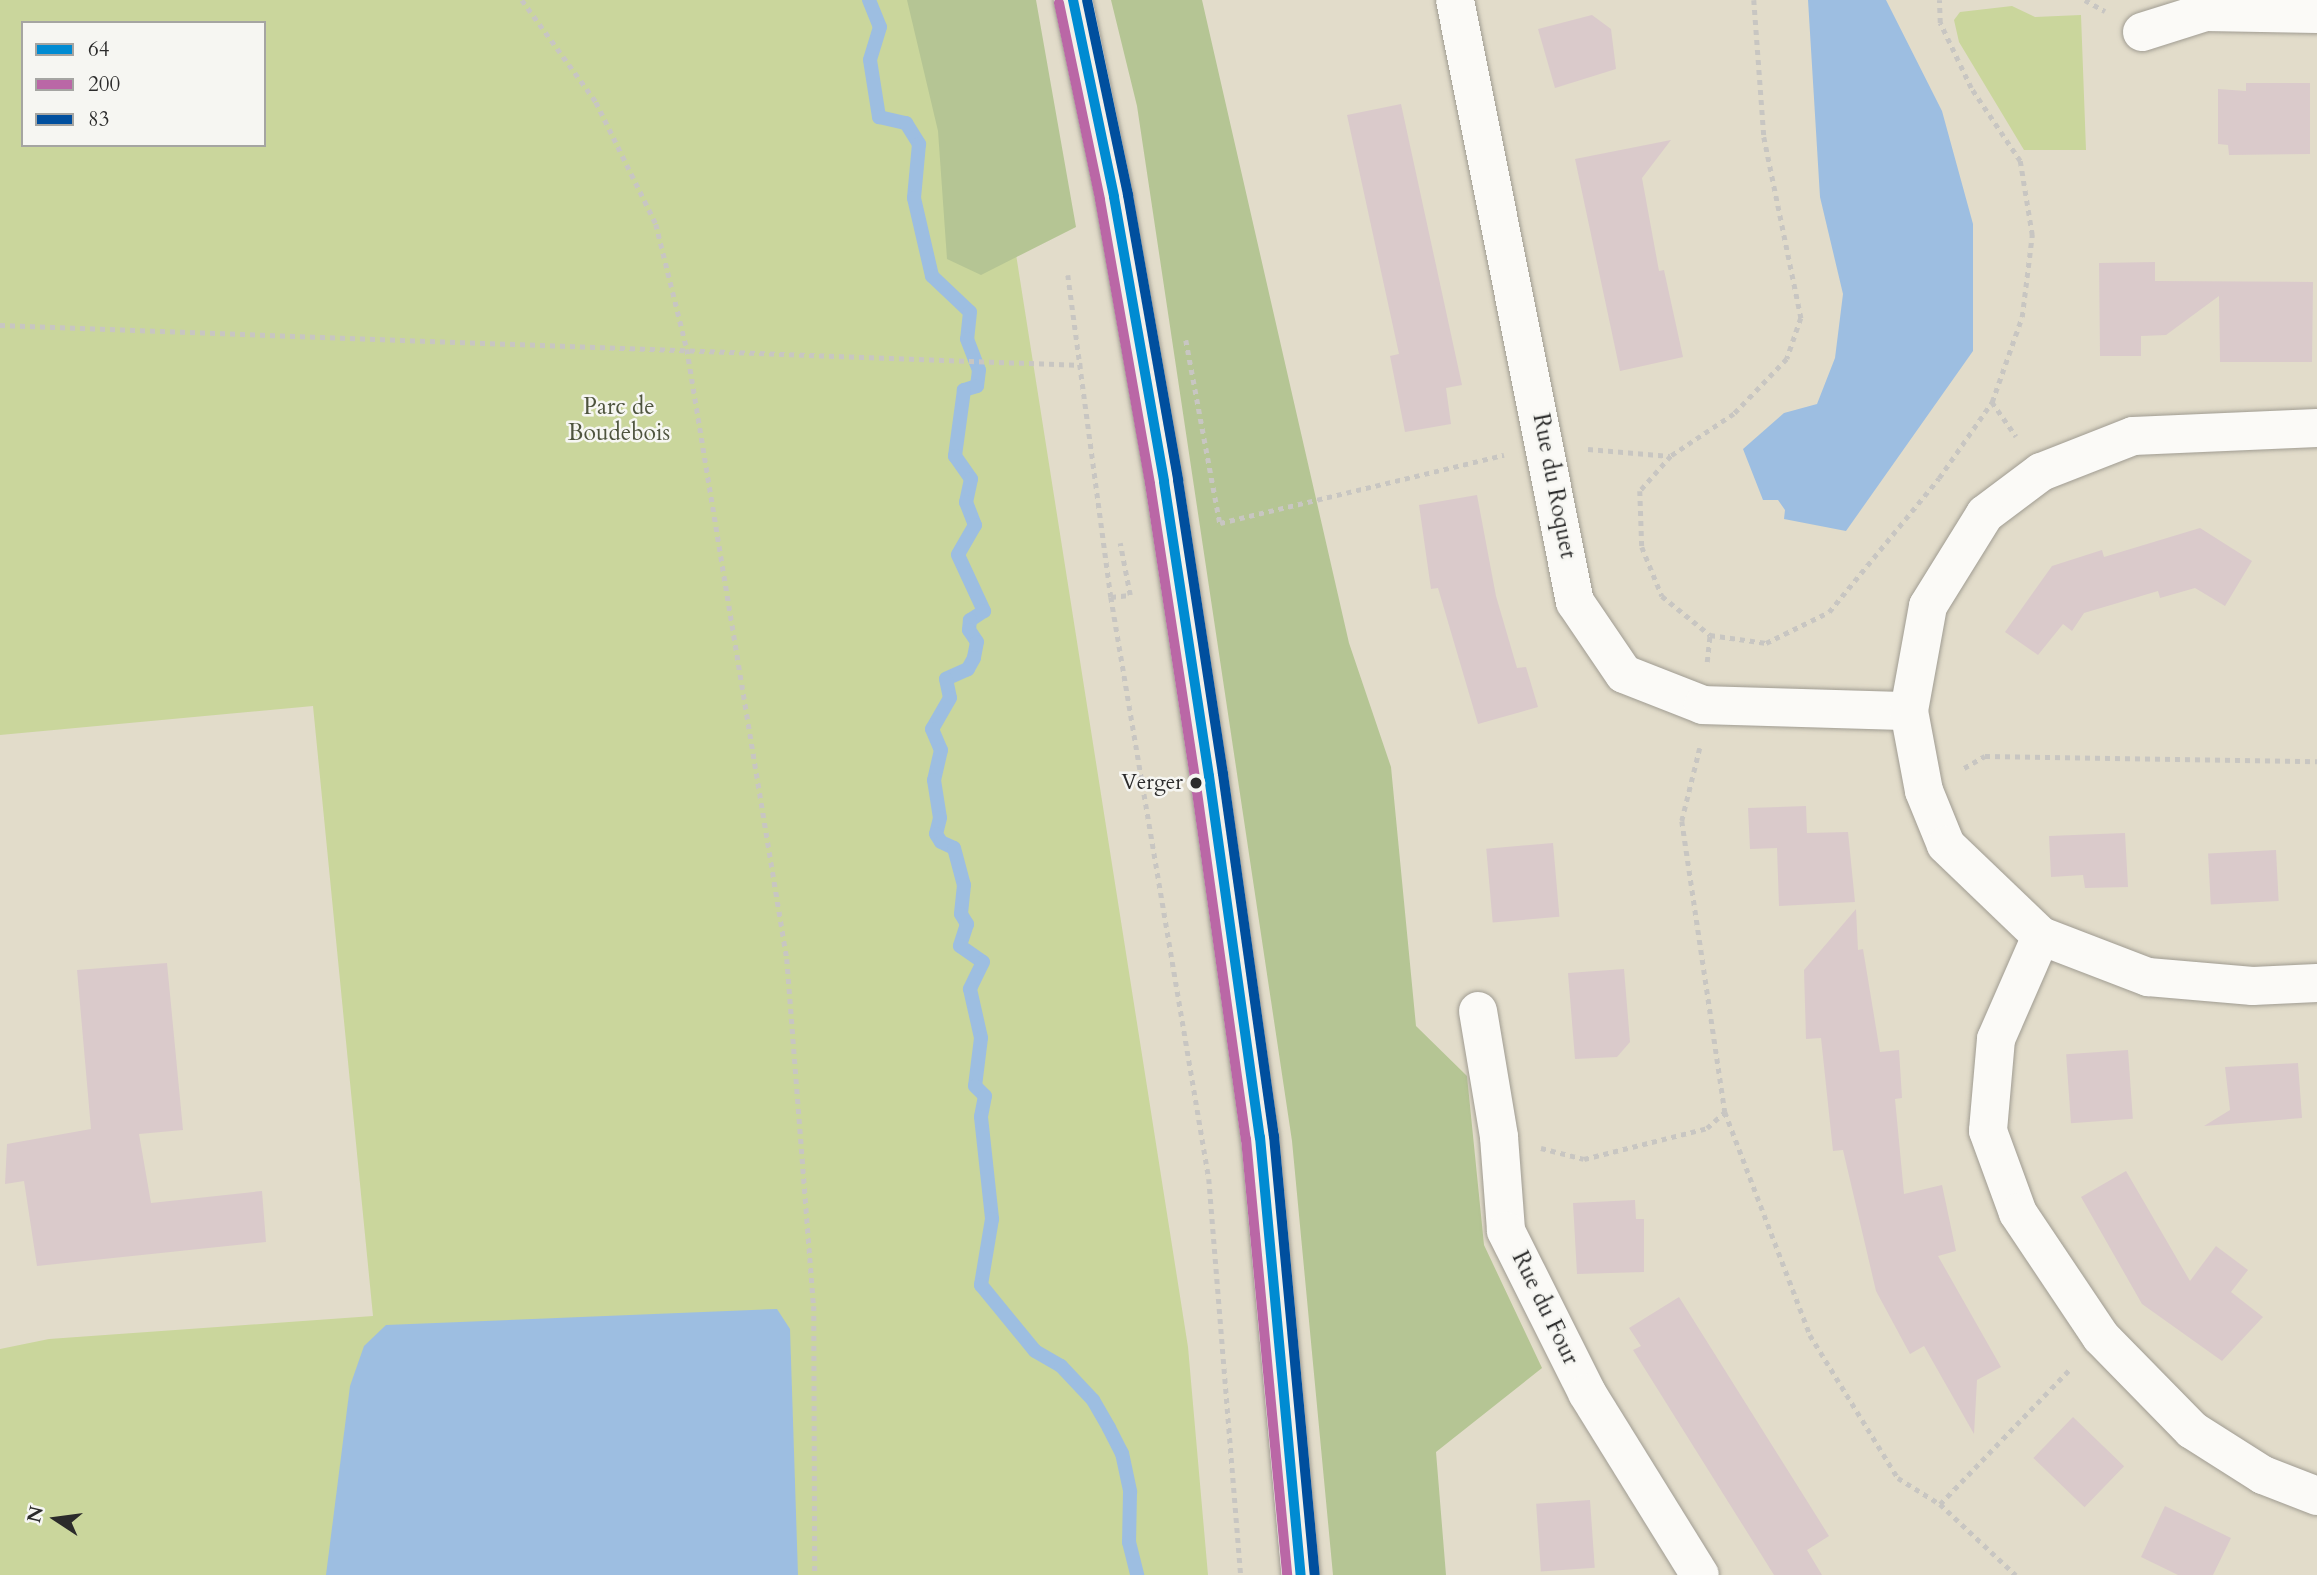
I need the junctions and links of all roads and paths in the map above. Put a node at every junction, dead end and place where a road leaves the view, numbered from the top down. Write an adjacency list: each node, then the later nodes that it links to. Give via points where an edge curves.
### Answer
1 (522, 0): 10 (path, via 596,102 656,223)
2 (1073, 0): 33 (main road, via 1162,468 1209,776 1260,1137)
3 (1455, 0): 13 (street, Rue du Roquet)
4 (1754, 0): 14 (path, via 1764,137 1801,318 1787,359 1734,414)
5 (1939, 0): 18 (path, via 1940,23 1971,88 2020,161 2032,235 2022,317 1992,402 1939,478 1829,612 1766,643)
6 (2317, 14): 7 (street, via 2206,12)
7 (2142, 32)
8 (1068, 275): 11 (path)
9 (0, 325): 10 (path)
10 (687, 349): 11 (path); 31 (path, via 786,959 814,1306)
11 (1082, 365): 17 (path)
12 (2317, 428): 20 (street, via 2133,436 2041,472 1985,513 1928,606)
13 (1547, 445): 14 (path); 15 (path, via 1375,482 1220,523); 19 (street, Rue du Roquet, via 1575,602 1624,674)
14 (1671, 456): 18 (path, via 1640,491 1642,547 1662,596)
15 (1213, 475)
16 (1121, 542): 17 (path, via 1130,595)
17 (1111, 597): 32 (path, via 1209,1179)
18 (1710, 635): 19 (path)
19 (1703, 705): 20 (street, Rue du Roquet); 26 (path, via 1699,757 1682,821)
20 (1909, 711): 22 (street)
21 (2317, 761): 22 (path, via 1985,757)
22 (1924, 791): 23 (street, via 1946,845)
23 (2041, 936): 24 (street, via 2148,977 2253,986); 28 (street, via 1996,1039 1988,1131 2018,1213)
24 (2317, 983)
25 (1478, 1011): 27 (street, Rue du Four)
26 (1725, 1112): 27 (path, via 1707,1128 1584,1159); 30 (path, via 1810,1335 1898,1478)
27 (1499, 1136): 34 (street, Rue du Four, via 1506,1231 1587,1393)
28 (2101, 1337): 29 (street, via 2192,1430 2263,1475); 30 (path)
29 (2317, 1496)
30 (1940, 1504): 35 (path)
31 (815, 1575)
32 (1241, 1575)
33 (1301, 1575)
34 (1700, 1575)
35 (2016, 1575)

